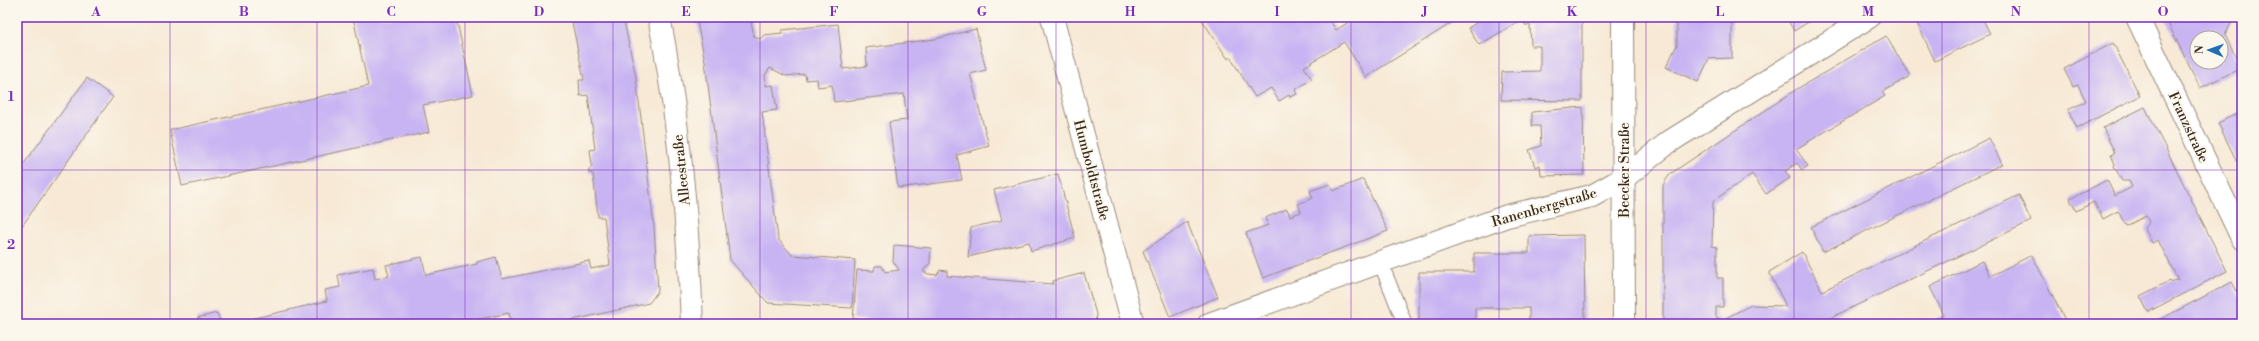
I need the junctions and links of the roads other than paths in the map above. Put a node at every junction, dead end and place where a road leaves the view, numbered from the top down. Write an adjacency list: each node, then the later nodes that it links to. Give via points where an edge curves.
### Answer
1 (659, 17): 9 (street, Alleestraße, via 667,55 680,156 690,257)
2 (1052, 17): 10 (street, Humboldtstraße)
3 (1623, 17): 6 (street, Beecker Straße)
4 (1869, 17): 6 (street, Ranenbergstraße, via 1669,142)
5 (2137, 17): 7 (street, Franzstraße)
6 (1624, 178): 8 (street, Ranenbergstraße, via 1592,196 1508,216); 13 (street, Beecker Straße)
7 (2242, 238)
8 (1380, 261): 11 (street, Ranenbergstraße); 12 (lane)
9 (692, 324)
10 (1133, 324)
11 (1210, 324)
12 (1405, 324)
13 (1624, 324)

